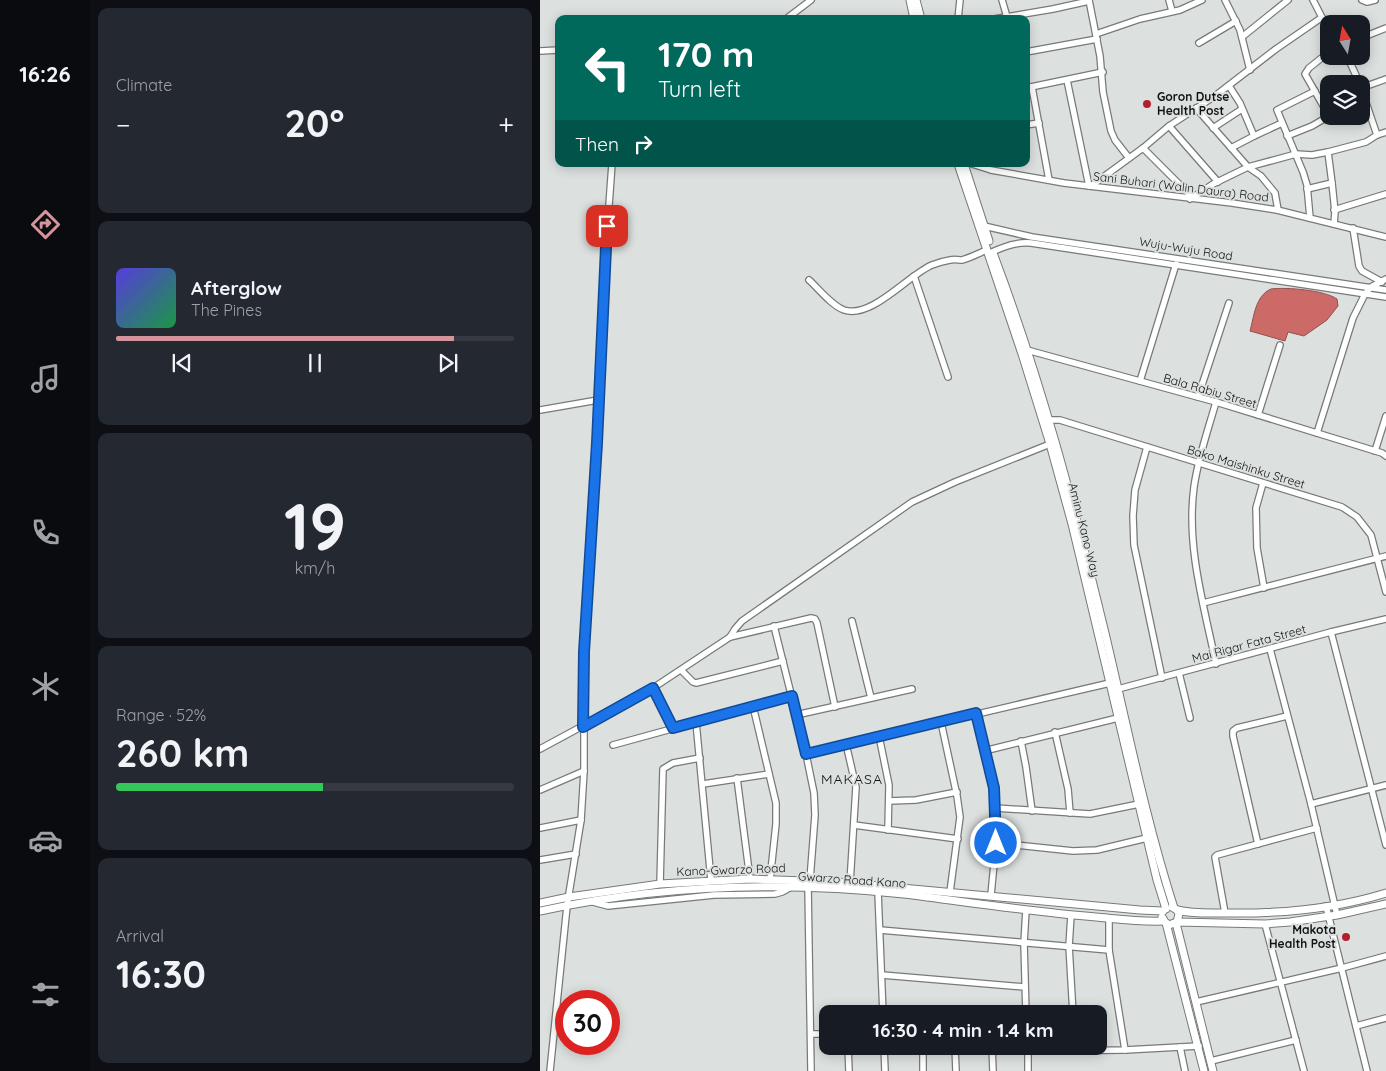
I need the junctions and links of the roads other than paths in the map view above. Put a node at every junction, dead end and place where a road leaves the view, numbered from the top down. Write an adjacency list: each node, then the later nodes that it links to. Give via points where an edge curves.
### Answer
1 (812, 0): 15 (street)
2 (910, 0): 16 (main road)
3 (916, 0): 17 (main road)
4 (960, 0): 18 (street)
5 (1002, 0): 19 (street)
6 (1089, 0): 20 (street); 26 (street)
7 (1169, 0): 14 (street)
8 (1202, 0): 14 (street)
9 (1225, 0): 23 (street)
10 (1288, 0): 27 (street)
11 (1313, 0): 21 (street)
12 (1362, 0): 13 (street)
13 (1375, 0)
14 (1172, 11): 26 (street, via 1140,19)
15 (791, 15)
16 (913, 15)
17 (920, 15)
18 (958, 15)
19 (1006, 15)
20 (1017, 15)
21 (1320, 16)
22 (1320, 19): 33 (street)
23 (1236, 21): 27 (street); 28 (street)
24 (1386, 28): 25 (street)
25 (1370, 34)
26 (1097, 36): 31 (street); 34 (street)
27 (1242, 37): 33 (street)
28 (1199, 43)
29 (555, 50): 30 (street)
30 (540, 51)
31 (1030, 51)
32 (1320, 60): 40 (street, via 1305,72)
33 (1250, 70): 37 (street)
34 (1103, 72): 36 (street); 60 (street, via 1103,92 1111,131)
35 (1386, 79): 38 (street)
36 (1067, 80): 39 (street); 69 (street)
37 (1229, 86): 43 (street); 44 (street)
38 (1370, 86)
39 (1030, 88)
40 (1316, 91): 42 (street); 48 (street, via 1277,109)
41 (1030, 92): 47 (street)
42 (1320, 99)
43 (1196, 108): 50 (street); 51 (street)
44 (1242, 109): 51 (street); 54 (street)
45 (1370, 114): 53 (street)
46 (1320, 121): 55 (street)
47 (1039, 123): 49 (street); 66 (street)
48 (1282, 123): 54 (street); 55 (street)
49 (1030, 124)
50 (1169, 126): 56 (street); 67 (street)
51 (1214, 128): 57 (street)
52 (1386, 132): 53 (street)
53 (1377, 135): 58 (street, via 1366,142)
54 (1254, 136): 57 (street)
55 (1287, 136): 59 (street)
56 (1143, 148): 60 (street); 72 (street)
57 (1232, 148): 65 (street)
58 (1328, 152): 59 (street); 68 (street)
59 (1296, 154): 65 (street); 70 (street)
60 (1129, 158): 69 (street)
61 (612, 167): 95 (street)
62 (959, 167): 80 (main road, Aminu Kano Way)
63 (965, 167): 77 (main road, Aminu Kano Way)
64 (982, 167): 66 (street, Sani Buhari (Walin Daura) Road)
65 (1248, 167): 67 (street); 73 (street, via 1275,192)
66 (1049, 180): 69 (street, Sani Buhari (Walin Daura) Road)
67 (1218, 182): 72 (street)
68 (1332, 183): 70 (street); 74 (street)
69 (1090, 186): 72 (street, Sani Buhari (Walin Daura) Road)
70 (1307, 189): 75 (street)
71 (1386, 194): 74 (street)
72 (1191, 198): 73 (street, Sani Buhari (Walin Daura) Road)
73 (1278, 210): 75 (street, Sani Buhari (Walin Daura) Road)
74 (1334, 210): 76 (street)
75 (1310, 218): 76 (street, Sani Buhari (Walin Daura) Road)
76 (1334, 224): 78 (street, Sani Buhari (Walin Daura) Road)
77 (984, 226): 80 (main road, Aminu Kano Way); 85 (street, Wuju-Wuju Road, via 1032,237)
78 (1353, 228): 79 (street, Sani Buhari (Walin Daura) Road); 84 (street, via 1358,266)
79 (1386, 237)
80 (990, 251): 81 (street, Wuju-Wuju Road, via 1020,242); 82 (street, Wuju-Wuju Road, via 961,260 951,259); 91 (main road, Aminu Kano Way); 102 (main road, Aminu Kano Way)
81 (1176, 264): 87 (street, Wuju-Wuju Road); 93 (street)
82 (914, 276): 83 (street, Wuju-Wuju Road, via 896,292 855,311 844,310 835,304); 92 (street)
83 (809, 280)
84 (1384, 281): 85 (street)
85 (1371, 287): 86 (street, Wuju-Wuju Road); 87 (street)
86 (1386, 290)
87 (1365, 294): 88 (street, Wuju-Wuju Road); 101 (street, via 1353,318)
88 (1386, 297)
89 (1228, 304): 94 (street)
90 (1280, 345): 98 (street)
91 (1027, 350): 93 (street, Bala Rabiu Street); 100 (main road, Aminu Kano Way)
92 (948, 376)
93 (1140, 381): 94 (street, Bala Rabiu Street)
94 (1198, 397): 96 (street, Bala Rabiu Street)
95 (598, 400): 97 (street); 141 (street)
96 (1216, 402): 98 (street, Bala Rabiu Street); 107 (street)
97 (540, 410)
98 (1258, 415): 101 (street, Bala Rabiu Street)
99 (1386, 416): 104 (street)
100 (1049, 420): 103 (street, Bako Maishinku Street, via 1060,420); 106 (main road, Aminu Kano Way)
101 (1317, 433): 104 (street, Bala Rabiu Street)
102 (1050, 444): 106 (main road, Aminu Kano Way); 118 (street, via 912,502 742,621)
103 (1147, 447): 107 (street, Bako Maishinku Street); 125 (street, via 1134,490 1132,516 1134,544)
104 (1375, 451): 105 (street, Bala Rabiu Street)
105 (1386, 456)
106 (1057, 458): 122 (main road, Aminu Kano Way, via 1084,548)
107 (1199, 462): 108 (street, Bako Maishinku Street); 113 (street, via 1193,523 1195,561)
108 (1263, 482): 110 (street, Bako Maishinku Street, via 1342,507 1358,517 1371,534); 111 (street, via 1256,508 1256,548)
109 (1386, 556): 110 (street)
110 (1378, 558): 111 (street); 112 (street, Bako Maishinku Street)
111 (1264, 588): 113 (street)
112 (1386, 592)
113 (1203, 604): 121 (street)
114 (1386, 619): 117 (street, Mai Rigar Fata Street)
115 (852, 621): 131 (street)
116 (774, 626): 118 (street); 120 (street); 133 (street, via 815,619)
117 (1331, 632): 119 (street, Mai Rigar Fata Street); 158 (street)
118 (730, 637): 123 (street)
119 (1270, 649): 121 (street, Mai Rigar Fata Street); 136 (street)
120 (783, 661): 123 (street, via 696,683); 130 (street)
121 (1216, 664): 124 (street, Mai Rigar Fata Street)
122 (1109, 667): 126 (main road, Aminu Kano Way); 129 (main road, Aminu Kano Way)
123 (681, 670): 127 (street)
124 (1179, 673): 125 (street, Mai Rigar Fata Street); 138 (street)
125 (1162, 678): 129 (street, Mai Rigar Fata Street)
126 (1110, 682): 134 (street); 137 (main road, Aminu Kano Way)
127 (653, 688): 141 (street); 142 (street)
128 (912, 689): 131 (street)
129 (1118, 689): 152 (main road, Aminu Kano Way)
130 (792, 696): 132 (street); 135 (street)
131 (871, 698): 133 (street)
132 (753, 706): 139 (street); 154 (street)
133 (835, 706): 135 (street)
134 (976, 713): 140 (street); 149 (street)
135 (796, 716): 150 (street)
136 (1287, 716): 163 (street); 175 (street, via 1234,731)
137 (1118, 718): 143 (street); 152 (main road, Aminu Kano Way)
138 (1190, 718)
139 (696, 722): 142 (street); 151 (street)
140 (941, 722): 144 (street); 160 (street)
141 (583, 727): 148 (street); 153 (street)
142 (673, 728): 147 (street)
143 (1055, 732): 145 (street); 166 (street)
144 (879, 736): 146 (street); 161 (street)
145 (1020, 742): 149 (street); 165 (street)
146 (846, 744): 150 (street); 168 (street, via 856,787)
147 (613, 745)
148 (540, 749)
149 (984, 751): 164 (street, via 994,788)
150 (806, 754): 182 (street, via 815,815)
151 (700, 758): 156 (street); 183 (street, via 673,763 663,769)
152 (1132, 762): 162 (main road, Aminu Kano Way); 195 (main road, Aminu Kano Way)
153 (584, 771): 159 (street); 167 (street)
154 (769, 774): 155 (street); 181 (street, via 776,803)
155 (737, 778): 156 (street); 179 (street)
156 (703, 784): 180 (street)
157 (1386, 785): 158 (street)
158 (1372, 789): 163 (street); 176 (street)
159 (540, 790)
160 (957, 792): 161 (street, via 916,800); 173 (street)
161 (889, 801): 171 (street)
162 (1139, 804): 166 (street, via 1090,814); 172 (main road, Aminu Kano Way)
163 (1311, 804): 170 (street)
164 (995, 808): 165 (street); 174 (street)
165 (1032, 811): 166 (street)
166 (1070, 813)
167 (581, 820): 169 (street); 177 (street)
168 (854, 825): 171 (street); 184 (street)
169 (540, 828)
170 (1317, 828): 175 (street); 191 (street)
171 (888, 830): 173 (street)
172 (1147, 838): 174 (street, via 1097,850 1073,851); 197 (main road, Aminu Kano Way)
173 (958, 839): 186 (street)
174 (996, 843): 188 (street)
175 (1258, 844): 199 (street, via 1215,857)
176 (1386, 845)
177 (576, 854): 178 (street); 189 (street)
178 (540, 860)
179 (750, 879): 180 (main road, Kano-Gwarzo Road); 181 (main road, Kano-Gwarzo Road)
180 (711, 880): 183 (main road, Kano-Gwarzo Road)
181 (770, 880): 182 (main road, Kano-Gwarzo Road)
182 (809, 883): 184 (main road, Kano-Gwarzo Road); 185 (main road, Gwarzo Road Kano); 193 (main road, Gwarzo Road Kano, via 686,890); 222 (street)
183 (660, 884): 189 (main road, Kano-Gwarzo Road)
184 (850, 884): 186 (main road, Kano-Gwarzo Road)
185 (878, 892): 196 (main road, Gwarzo Road Kano); 207 (street)
186 (950, 892): 188 (main road, Kano-Gwarzo Road)
187 (1386, 893): 191 (main road)
188 (990, 896): 197 (main road, Kano-Gwarzo Road)
189 (569, 897): 190 (main road, Kano-Gwarzo Road); 193 (street)
190 (540, 903)
191 (1335, 904): 194 (main road); 201 (street)
192 (1386, 904): 201 (main road)
193 (567, 906): 198 (main road, Gwarzo Road Kano); 236 (street)
194 (1326, 906): 199 (main road, via 1292,912); 202 (street)
195 (1175, 909): 197 (main road); 199 (main road, via 1194,914); 205 (main road, via 1180,916)
196 (1026, 910): 200 (main road, Gwarzo Road Kano); 208 (street)
197 (1164, 910): 204 (main road)
198 (541, 913)
199 (1225, 913)
200 (1071, 915): 203 (main road, Gwarzo Road Kano); 209 (street)
201 (1337, 915): 202 (main road)
202 (1329, 916): 206 (main road); 212 (street)
203 (1109, 918): 204 (main road, Gwarzo Road Kano); 210 (street)
204 (1165, 922): 205 (main road); 225 (main road)
205 (1176, 923): 206 (main road); 216 (main road)
206 (1265, 924): 214 (street)
207 (880, 930): 208 (street); 213 (street)
208 (1024, 943): 209 (street); 215 (street)
209 (1069, 946): 210 (street); 219 (street)
210 (1109, 950): 228 (street)
211 (1386, 956): 212 (street)
212 (1342, 968): 214 (street); 221 (street)
213 (882, 975): 215 (street); 217 (street)
214 (1279, 982): 216 (street); 224 (street)
215 (1026, 987): 218 (street)
216 (1196, 1002): 235 (main road)
217 (883, 1005)
218 (1026, 1005)
219 (1072, 1005)
220 (1386, 1018): 221 (street)
221 (1356, 1026): 248 (street)
222 (811, 1034): 223 (street); 237 (street)
223 (819, 1034)
224 (1296, 1040): 235 (street); 247 (street)
225 (1198, 1046): 226 (street); 245 (main road)
226 (1180, 1048): 228 (street); 244 (street)
227 (1107, 1050): 228 (street)
228 (1125, 1050)
229 (848, 1055): 238 (street)
230 (884, 1055): 239 (street)
231 (923, 1055): 240 (street)
232 (955, 1055): 241 (street)
233 (992, 1055): 242 (street)
234 (1028, 1055): 243 (street)
235 (1211, 1062): 246 (main road)
236 (550, 1071)
237 (811, 1071)
238 (848, 1071)
239 (885, 1071)
240 (923, 1071)
241 (956, 1071)
242 (993, 1071)
243 (1028, 1071)
244 (1185, 1071)
245 (1204, 1071)
246 (1213, 1071)
247 (1304, 1071)
248 (1367, 1071)

